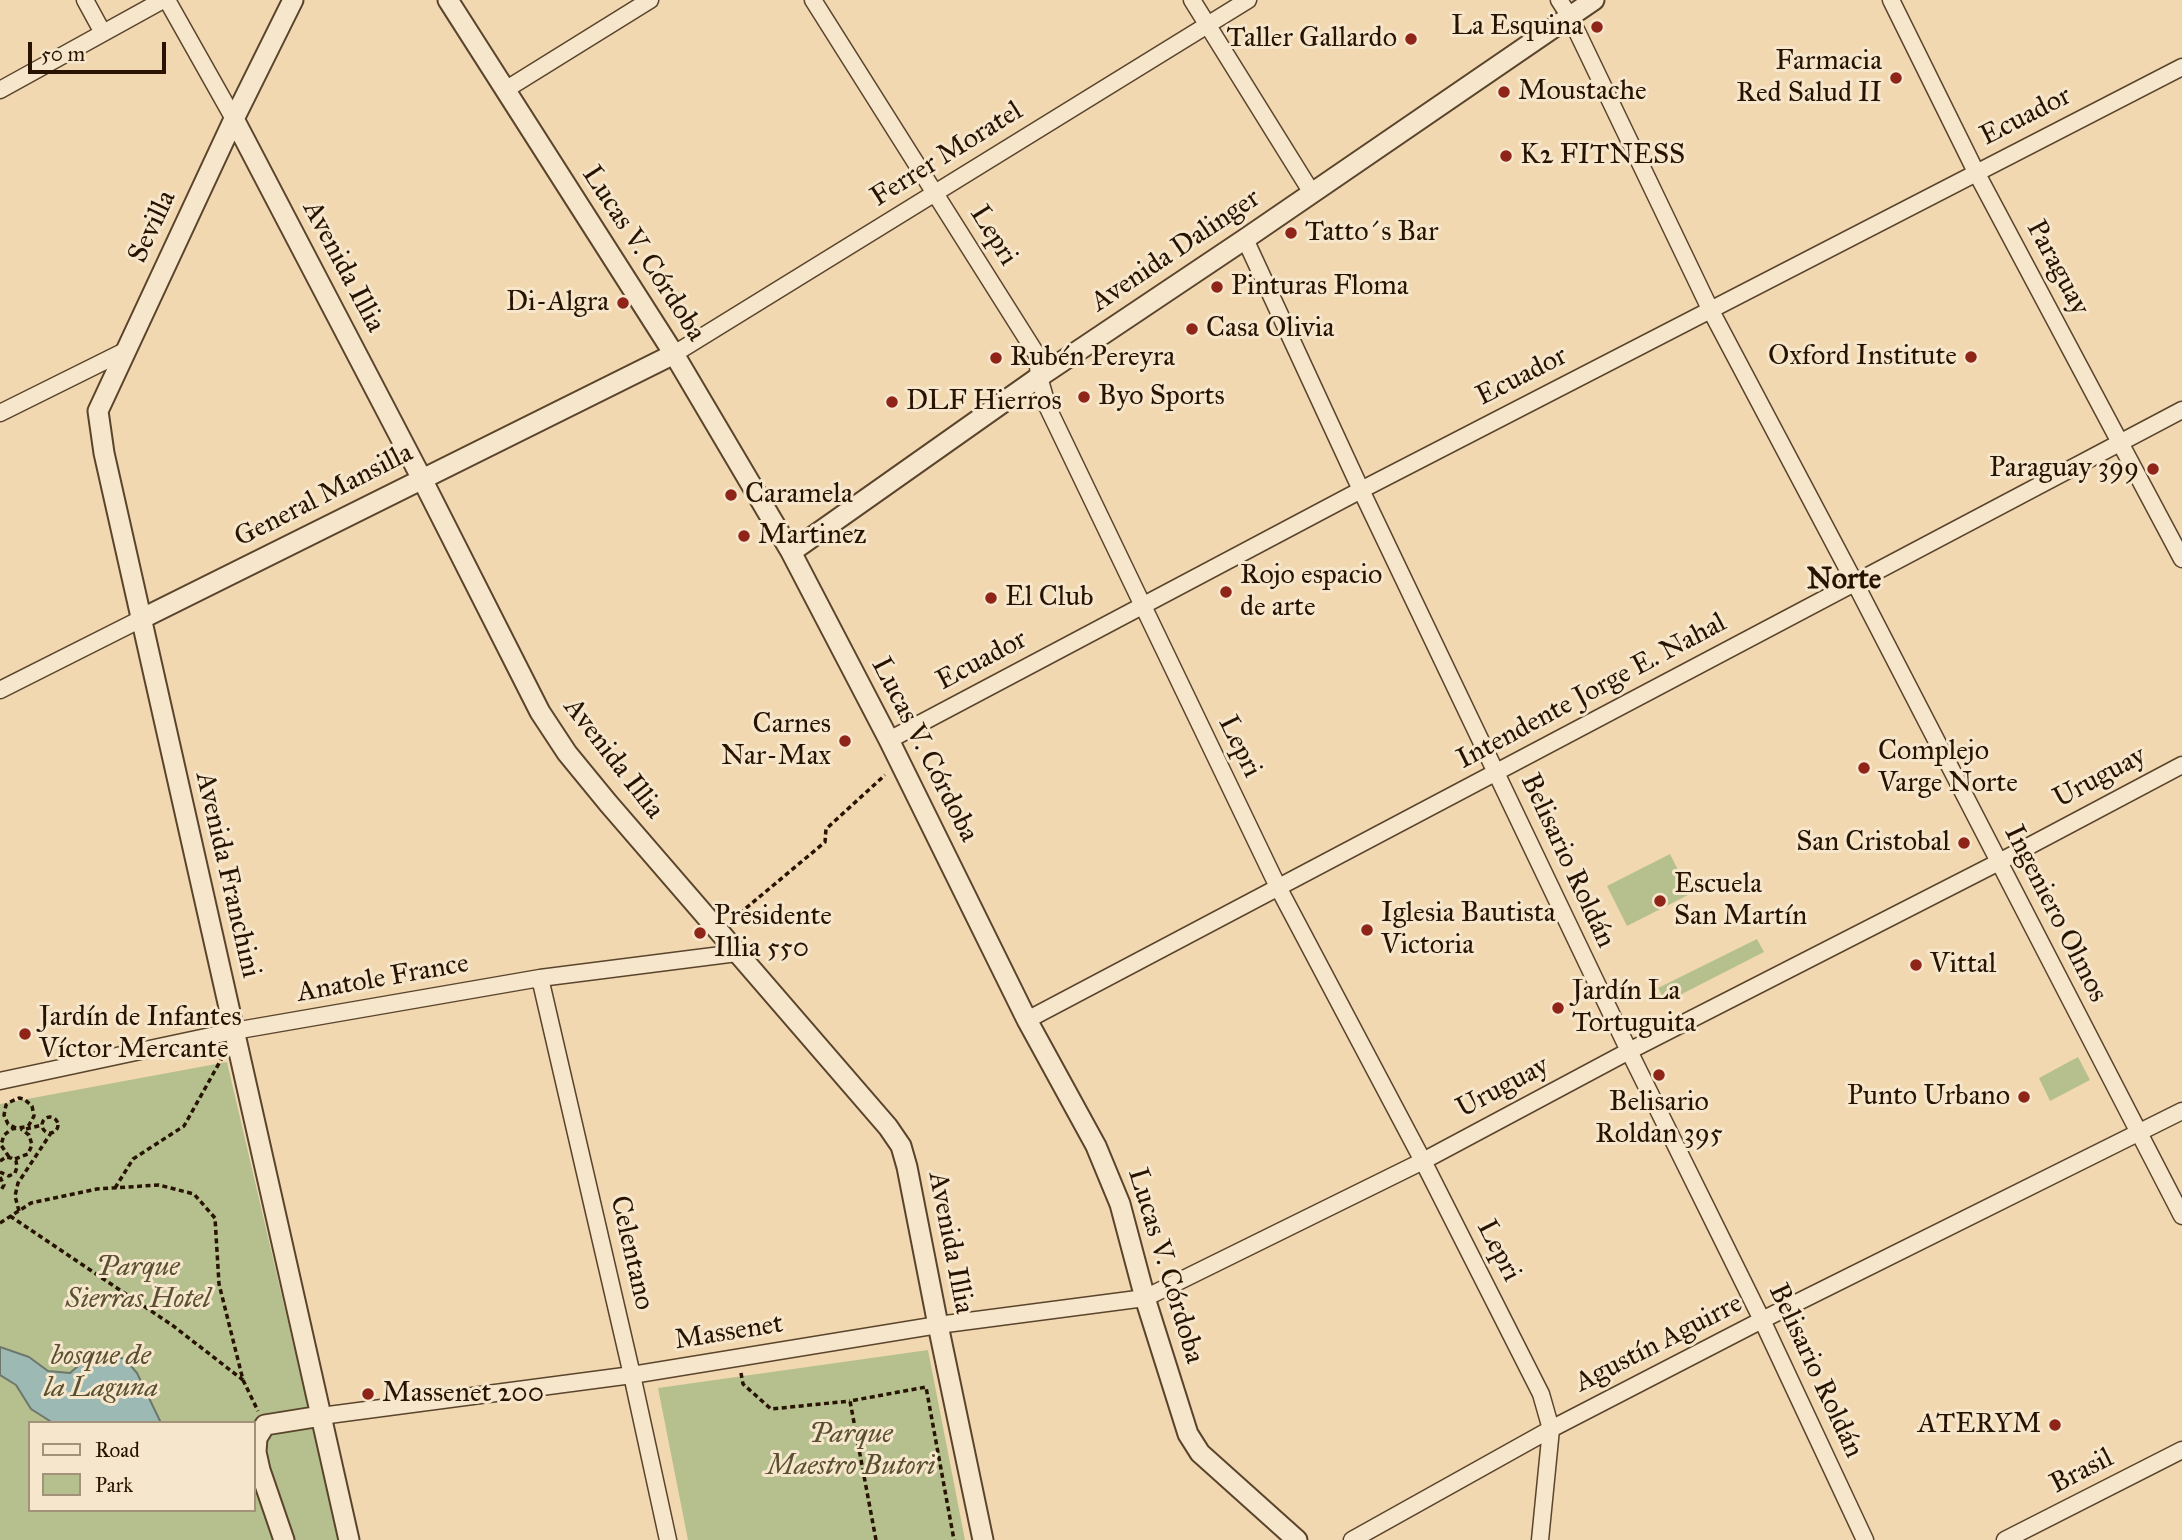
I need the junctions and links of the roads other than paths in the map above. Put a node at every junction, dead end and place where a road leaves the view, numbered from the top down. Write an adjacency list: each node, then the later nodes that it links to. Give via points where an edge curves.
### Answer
1 (85, 0): 14 (street)
2 (165, 0): 14 (street); 18 (street, Avenida Illia)
3 (293, 0): 18 (street, Sevilla)
4 (448, 0): 17 (street, Lucas V. Córdoba)
5 (650, 0): 17 (street)
6 (813, 0): 21 (street, Lepri)
7 (1192, 0): 13 (street)
8 (1248, 0): 13 (street, Ferrer Moratel)
9 (1559, 0): 12 (street, Ingeniero Olmos)
10 (1594, 0): 12 (street, Avenida Dalinger)
11 (1891, 0): 19 (street, Paraguay)
12 (1570, 17): 20 (street, Avenida Dalinger); 23 (street, Ingeniero Olmos)
13 (1208, 25): 20 (street); 21 (street, Ferrer Moratel)
14 (103, 33): 16 (street)
15 (2182, 67): 19 (street, Ecuador)
16 (0, 90)
17 (505, 90): 25 (street, Lucas V. Córdoba)
18 (234, 119): 24 (street, Sevilla); 30 (street, Avenida Illia)
19 (1976, 172): 23 (street, Ecuador); 29 (street, Paraguay)
20 (1312, 193): 22 (street, Avenida Dalinger)
21 (935, 194): 25 (street, Ferrer Moratel); 26 (street, Lepri, via 1037,355)
22 (1245, 239): 26 (street, Avenida Dalinger); 31 (street, Belisario Roldán)
23 (1710, 309): 31 (street, Ecuador); 34 (street, Ingeniero Olmos)
24 (127, 350): 28 (street); 36 (street, Avenida Franchini, via 98,411)
25 (674, 354): 30 (street, General Mansilla); 32 (street, Lucas V. Córdoba)
26 (1039, 377): 32 (street, Avenida Dalinger); 35 (street, Lepri, via 1048,408)
27 (2182, 410): 29 (street, Intendente Jorge E. Nahal)
28 (0, 413)
29 (2120, 442): 33 (street, Paraguay); 34 (street, Intendente Jorge E. Nahal)
30 (422, 479): 36 (street, General Mansilla); 43 (street, Avenida Illia, via 540,712 567,753)
31 (1361, 490): 35 (street, Ecuador); 40 (street, Belisario Roldán)
32 (791, 552): 38 (street, Lucas V. Córdoba)
33 (2182, 559)
34 (1855, 583): 40 (street, Intendente Jorge E. Nahal); 41 (street, Ingeniero Olmos)
35 (1142, 606): 38 (street, Ecuador); 42 (street, Lepri)
36 (141, 619): 37 (street, General Mansilla); 46 (street, Avenida Franchini)
37 (0, 690)
38 (889, 740): 45 (street, Lucas V. Córdoba)
39 (2182, 765): 41 (street, Uruguay)
40 (1496, 772): 42 (street, Intendente Jorge E. Nahal); 47 (street, Belisario Roldán)
41 (1999, 862): 47 (street, Uruguay); 50 (street, Ingeniero Olmos)
42 (1278, 887): 45 (street, Intendente Jorge E. Nahal); 51 (street, Lepri)
43 (737, 953): 44 (street, Anatole France); 55 (street, Avenida Illia, via 901,1146)
44 (540, 978): 46 (street, Anatole France); 56 (street, Celentano)
45 (1027, 1020): 53 (street, Lucas V. Córdoba, via 1096,1146 1120,1204)
46 (234, 1031): 48 (street, Anatole France); 57 (street, Avenida Franchini)
47 (1629, 1051): 51 (street, Uruguay); 54 (street, Belisario Roldán)
48 (0, 1081)
49 (2182, 1111): 50 (street, Agustín Aguirre)
50 (2139, 1133): 52 (street, Ingeniero Olmos); 54 (street, Agustín Aguirre)
51 (1423, 1161): 53 (street, Uruguay); 58 (street, Lepri, via 1541,1394)
52 (2182, 1216)
53 (1145, 1298): 55 (street, Massenet); 64 (street, Lucas V. Córdoba, via 1188,1434 1200,1453)
54 (1762, 1320): 58 (street, Agustín Aguirre); 67 (street, Belisario Roldán)
55 (938, 1325): 56 (street, Massenet); 63 (street, Avenida Illia)
56 (632, 1375): 57 (street, Massenet); 62 (street, Celentano)
57 (321, 1416): 60 (street, via 265,1425 257,1438 260,1470); 61 (street, Avenida Franchini)
58 (1551, 1429): 65 (street, Agustín Aguirre); 66 (street, Lepri)
59 (2182, 1450): 68 (street, Brasil)
60 (284, 1540)
61 (349, 1540)
62 (668, 1540)
63 (983, 1540)
64 (1297, 1540)
65 (1352, 1540)
66 (1540, 1540)
67 (1865, 1540)
68 (2005, 1540)

